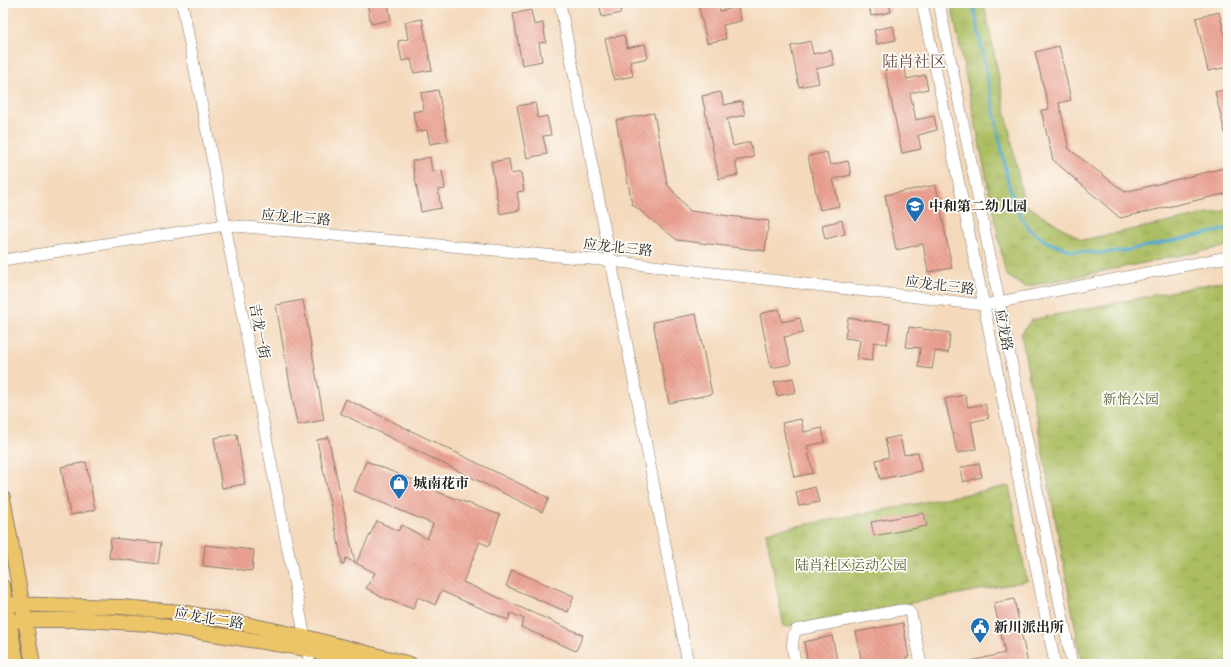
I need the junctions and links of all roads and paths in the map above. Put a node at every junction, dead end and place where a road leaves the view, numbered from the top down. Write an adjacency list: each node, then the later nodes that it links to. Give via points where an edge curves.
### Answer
1 (182, 3): 5 (street, 吉龙一街)
2 (560, 3): 8 (street)
3 (922, 3): 10 (street, 应龙路)
4 (939, 3): 9 (street, 应龙路)
5 (225, 225): 7 (street, 应龙北三路); 8 (street, 应龙北三路); 17 (street, 吉龙一街)
6 (1228, 257): 9 (street, 应龙北三路)
7 (3, 260)
8 (611, 261): 10 (street, 应龙北三路); 23 (street)
9 (1000, 303): 10 (street, 应龙北三路); 27 (street, 应龙路)
10 (984, 305): 26 (street, 应龙路)
11 (3, 498): 14 (main road)
12 (3, 587): 13 (main road)
13 (5, 604): 14 (main road, 应龙北二路); 16 (main road)
14 (22, 604): 15 (main road); 17 (main road, 应龙北二路, via 122,607 180,612 236,622)
15 (25, 620): 16 (main road, 应龙北二路); 17 (main road, 应龙北二路, via 150,624); 19 (main road)
16 (6, 621): 18 (main road)
17 (306, 643): 20 (street, 吉龙一街); 21 (main road, 应龙北二路); 22 (main road, 应龙北二路)
18 (12, 663)
19 (33, 664)
20 (310, 664)
21 (359, 664)
22 (410, 664)
23 (688, 664)
24 (796, 664): 25 (street, via 792,643 796,630 907,610 911,614)
25 (921, 664)
26 (1055, 664)
27 (1072, 664)

